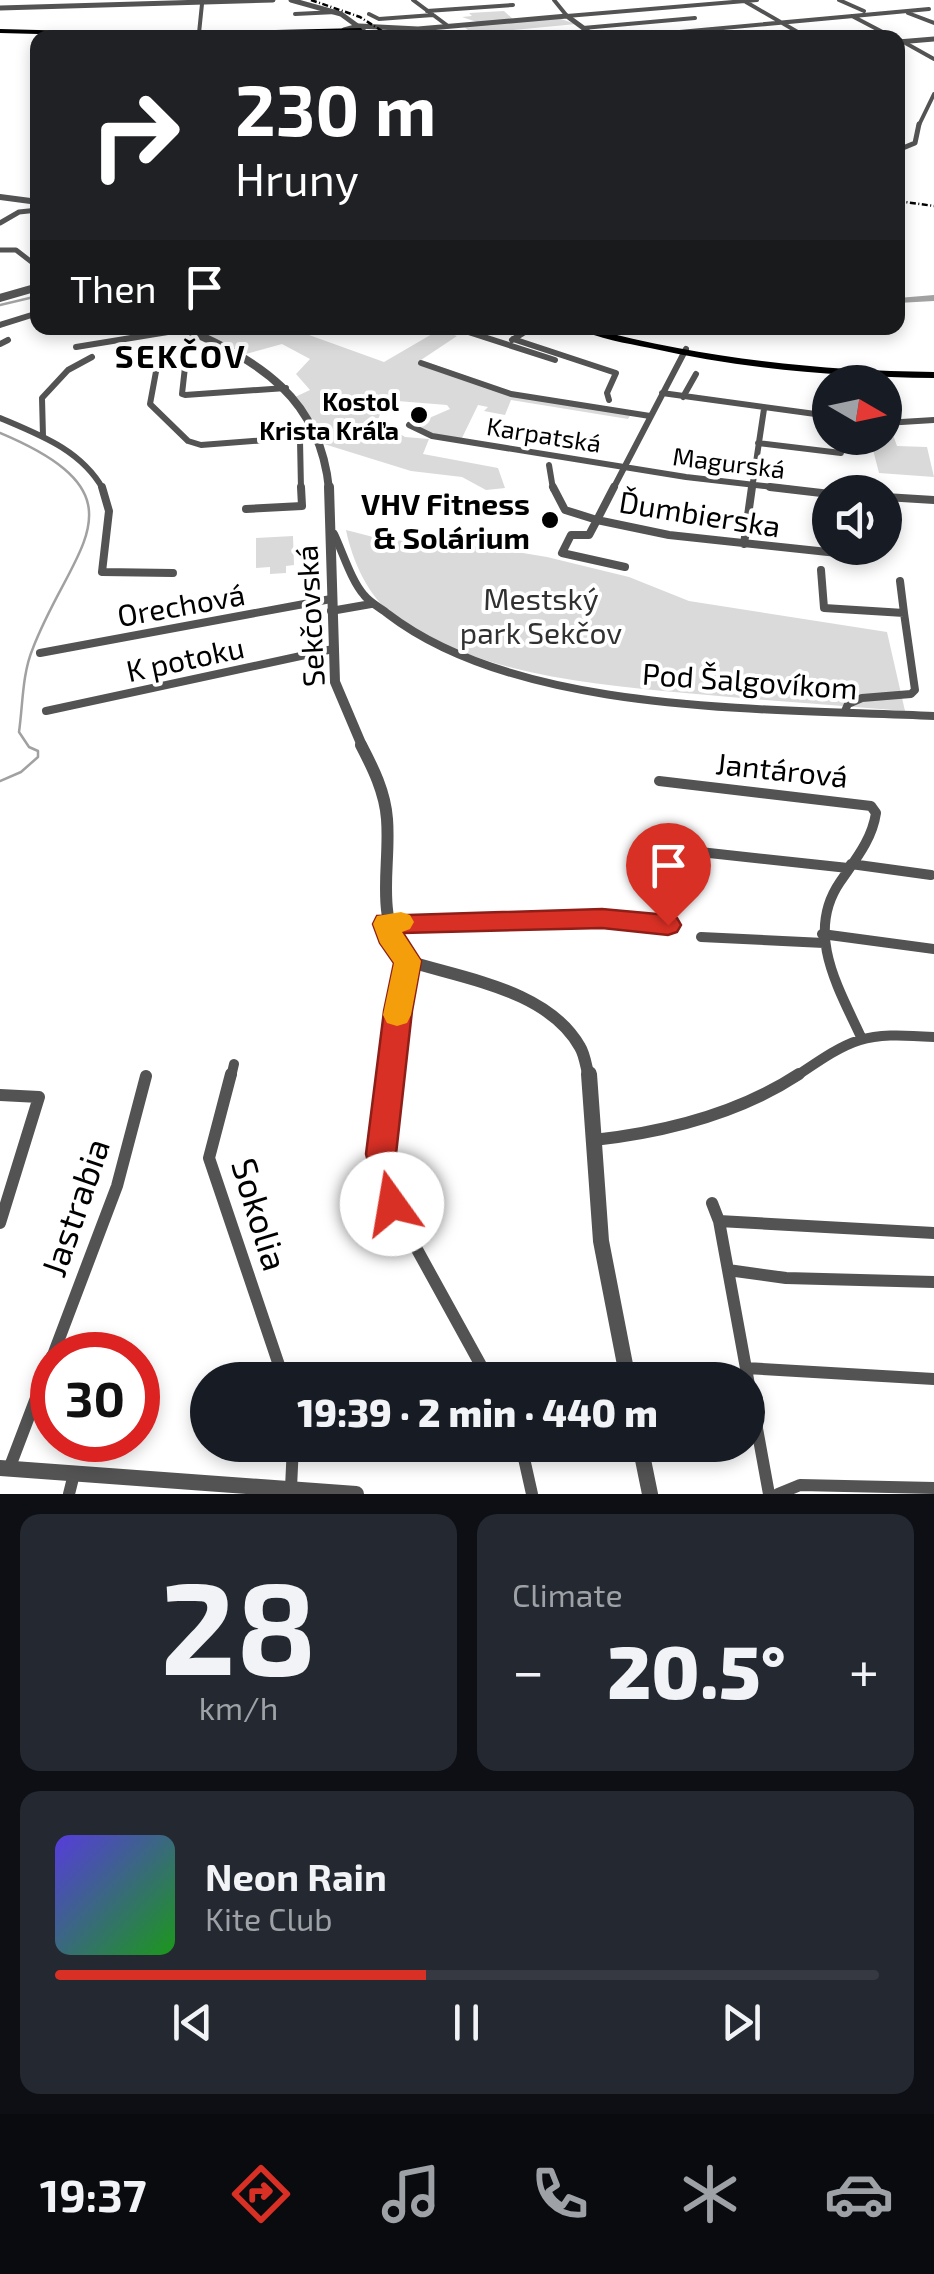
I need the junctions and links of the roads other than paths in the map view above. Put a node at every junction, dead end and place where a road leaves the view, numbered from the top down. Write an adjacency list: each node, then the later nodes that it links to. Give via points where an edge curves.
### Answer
1 (273, 0): 13 (street)
2 (413, 0): 19 (street)
3 (476, 0): 16 (street)
4 (508, 0): 14 (street)
5 (554, 0): 26 (street)
6 (688, 0): 12 (street)
7 (758, 0): 11 (street)
8 (839, 0): 20 (street)
9 (291, 1): 10 (street); 22 (street, via 296,18)
10 (302, 1): 22 (street)
11 (744, 1): 12 (street); 31 (street)
12 (726, 2): 15 (street)
13 (202, 4): 17 (street); 40 (street)
14 (513, 5): 16 (street); 30 (street)
15 (676, 6): 23 (street); 28 (street)
16 (484, 7): 19 (street)
17 (0, 8)
18 (929, 8): 21 (street)
19 (427, 10): 25 (street); 29 (street, via 368,13)
20 (857, 10): 24 (street); 27 (street)
21 (903, 11): 24 (street); 32 (street)
22 (336, 12): 41 (street)
23 (616, 12): 26 (street); 33 (street)
24 (882, 13): 27 (street)
25 (433, 15): 29 (street); 34 (street)
26 (567, 16): 30 (street); 37 (street)
27 (852, 16): 31 (street); 48 (street)
28 (695, 18): 33 (street); 39 (street)
29 (378, 19): 36 (street)
30 (529, 20): 35 (street)
31 (782, 22): 39 (street); 47 (street)
32 (934, 23)
33 (635, 24): 37 (street); 45 (street)
34 (448, 26): 35 (street); 38 (street)
35 (462, 26): 43 (street)
36 (392, 28): 38 (street); 42 (street)
37 (584, 28): 44 (street)
38 (408, 29)
39 (711, 29): 46 (street)
40 (199, 30)
41 (359, 30)
42 (375, 30)
43 (468, 30)
44 (587, 30)
45 (645, 30)
46 (699, 30)
47 (795, 30)
48 (879, 30)
49 (0, 31): 50 (main road)
50 (30, 31)
51 (934, 39): 52 (street)
52 (905, 40)
53 (905, 44): 54 (street)
54 (934, 59)
55 (934, 94): 56 (street, via 915,143)
56 (905, 147)
57 (0, 195): 58 (street)
58 (30, 202)
59 (30, 207): 60 (street)
60 (0, 224)
61 (0, 250): 62 (street, via 16,250)
62 (30, 261)
63 (30, 290): 64 (street)
64 (5, 296)
65 (30, 315): 66 (street)
66 (0, 325)
67 (148, 335): 78 (street, via 103,337)
68 (172, 335): 79 (street)
69 (200, 335): 88 (street, Sekčovská)
70 (477, 335): 77 (street)
71 (519, 335): 74 (street)
72 (610, 335): 80 (main road)
73 (621, 335): 80 (main road)
74 (513, 339): 77 (street); 91 (street, via 616,372)
75 (8, 340): 76 (street)
76 (0, 344)
77 (505, 344): 83 (street)
78 (76, 347)
79 (192, 348): 85 (street, via 160,350)
80 (684, 353): 86 (main road, via 826,371); 89 (street, Karpatská)
81 (92, 357): 99 (street, via 68,370 42,398)
82 (186, 358): 88 (street, via 182,394)
83 (555, 360)
84 (421, 363): 91 (street, via 512,394)
85 (155, 370): 101 (street, via 150,404 188,441)
86 (934, 373)
87 (696, 374): 90 (street)
88 (286, 388): 100 (street, Sekčovská)
89 (662, 393): 90 (street); 94 (street, Karpatská)
90 (683, 397): 92 (street)
91 (606, 404): 94 (street)
92 (764, 409): 93 (street); 102 (street)
93 (812, 414)
94 (650, 416): 105 (street, Karpatská)
95 (0, 418): 99 (street)
96 (934, 420): 97 (street)
97 (902, 422)
98 (409, 425): 105 (street, Karpatská, via 431,436)
99 (44, 436): 117 (street, via 100,480 110,504 102,572)
100 (319, 436): 101 (street); 112 (street, Sekčovská)
101 (300, 440): 110 (street, via 302,506)
102 (758, 443): 103 (street); 106 (street)
103 (812, 450)
104 (549, 466): 111 (street, Ďumbierska, via 558,507)
105 (624, 468): 106 (street, Magurská); 111 (street, Ďumbierska)
106 (752, 486): 107 (street, Magurská); 113 (street)
107 (812, 492)
108 (902, 498): 109 (street)
109 (934, 500)
110 (246, 509)
111 (597, 520): 113 (street, Ďumbierska); 115 (street, Ďumbierska, via 589,535 570,536 562,552)
112 (332, 526): 119 (street, Pod Šalgovíkom, via 349,578); 120 (street, Sekčovská)
113 (744, 544): 114 (street, Ďumbierska)
114 (812, 552)
115 (625, 567)
116 (821, 567): 121 (street, via 824,608)
117 (174, 574)
118 (900, 582): 121 (street)
119 (370, 604): 120 (street); 124 (street, Pod Šalgovíkom, via 431,646 502,674 579,689)
120 (331, 605): 122 (street, Sekčovská); 123 (street, Orechová)
121 (904, 613): 124 (street, via 915,690 862,698)
122 (333, 649): 125 (street, K potoku); 131 (street, Sekčovská, via 336,689 384,797)
123 (40, 653)
124 (845, 710): 126 (street, Pod Šalgovíkom)
125 (46, 711)
126 (934, 716)
127 (659, 781): 129 (street, Jantárová, via 863,803 876,813 873,832)
128 (700, 852): 129 (street)
129 (850, 866): 130 (street); 134 (street, via 829,898)
130 (931, 876)
131 (386, 924): 132 (street, via 602,918); 136 (street, Sekčovská)
132 (668, 925)
133 (701, 936): 134 (street)
134 (823, 939): 135 (street); 137 (street)
135 (934, 948)
136 (408, 961): 142 (street, via 532,1002 555,1017 588,1067); 151 (street, via 381,1154 392,1204)
137 (861, 1037): 138 (street); 142 (street, via 722,1111 664,1130)
138 (934, 1037)
139 (234, 1064): 150 (street, Sokolia, via 209,1158)
140 (146, 1076): 149 (street, Jastrabia, via 117,1186)
141 (0, 1095): 145 (street, via 39,1097)
142 (594, 1140): 152 (street, via 601,1241)
143 (712, 1203): 144 (street)
144 (719, 1221): 146 (street); 147 (street)
145 (0, 1222)
146 (934, 1233)
147 (728, 1270): 148 (street); 153 (street)
148 (934, 1282)
149 (62, 1332)
150 (278, 1362)
151 (479, 1362)
152 (625, 1362)
153 (745, 1362)
154 (765, 1369): 155 (street)
155 (934, 1379)
156 (30, 1410): 161 (street, Jastrabia)
157 (291, 1462): 165 (street)
158 (525, 1462): 168 (street)
159 (643, 1462): 169 (street)
160 (763, 1462): 170 (street)
161 (5, 1468): 162 (street)
162 (74, 1474): 163 (street); 166 (street)
163 (182, 1486): 165 (street)
164 (934, 1488): 171 (street, via 800,1485)
165 (289, 1490): 167 (street)
166 (69, 1494)
167 (356, 1494)
168 (532, 1494)
169 (650, 1494)
170 (769, 1494)
171 (778, 1494)

